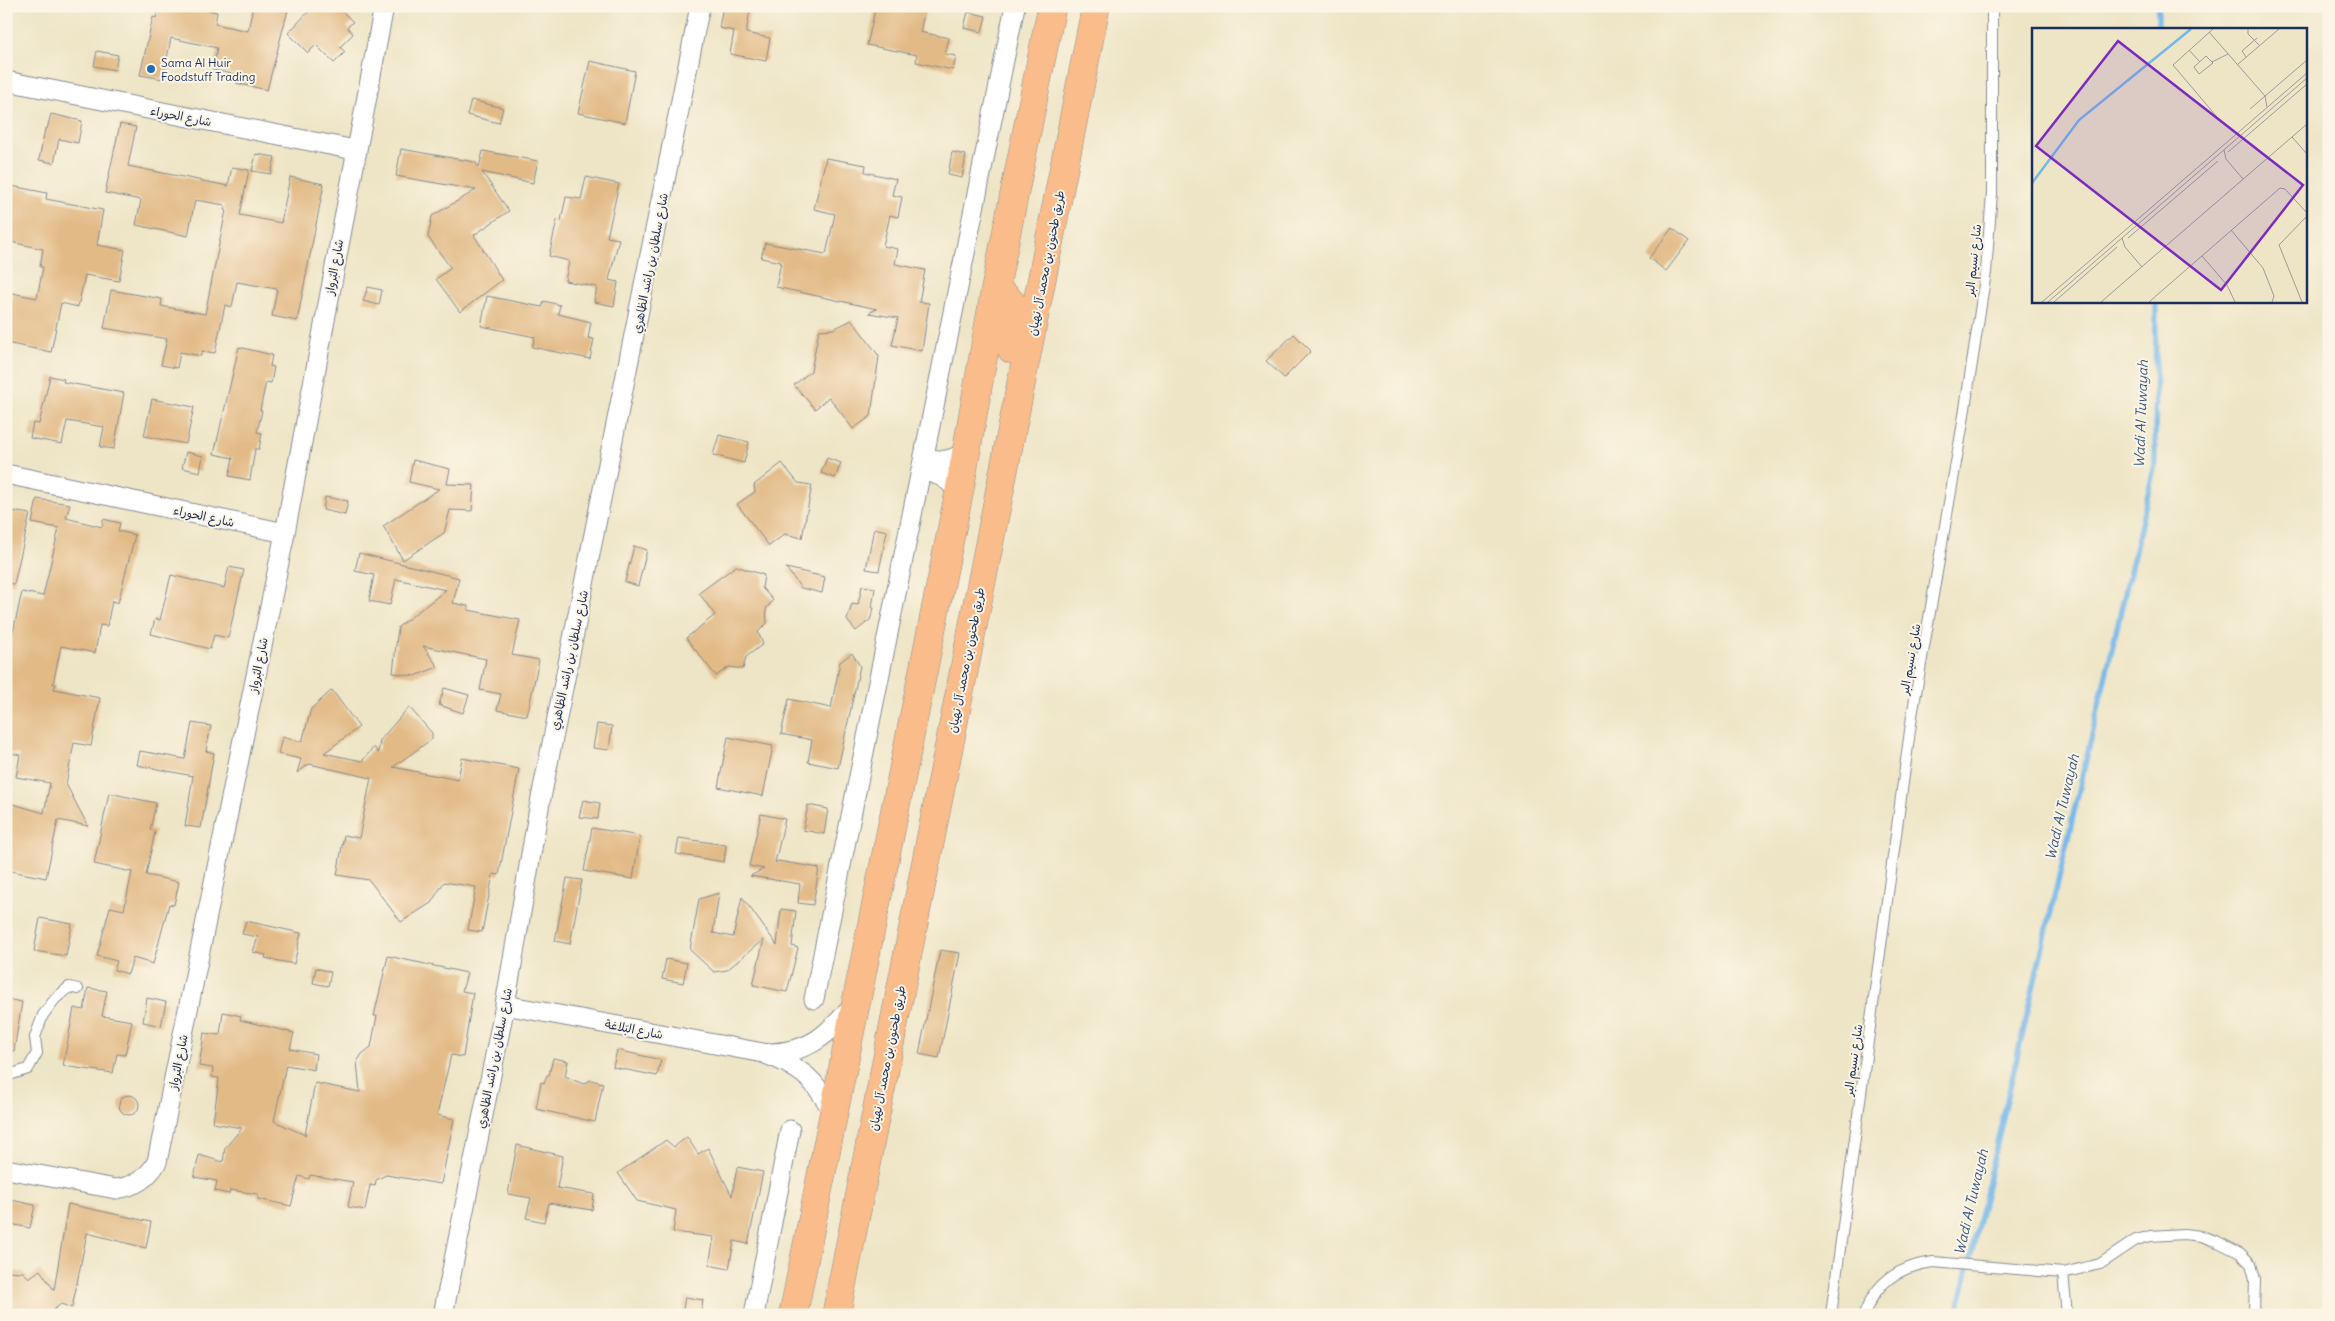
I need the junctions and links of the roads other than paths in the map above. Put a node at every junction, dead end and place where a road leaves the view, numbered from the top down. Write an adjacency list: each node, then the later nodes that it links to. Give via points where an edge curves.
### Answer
1 (384, 6): 8 (street, شارع البُرواز)
2 (700, 6): 18 (street, شارع سلطان بن راشد الظاهري, via 539,808)
3 (1014, 6): 11 (street)
4 (1052, 6): 9 (main road)
5 (1096, 6): 15 (main road, طريق طحنون بن محمد آل نهيان)
6 (1992, 6): 30 (lane, شارع نسيم البر, via 1992,193 1986,272 1912,716)
7 (6, 81): 8 (street, شارع الحوراء)
8 (355, 150): 14 (street, شارع البُرواز)
9 (995, 290): 10 (main road); 15 (main road, via 1012,300 1017,312 988,476 987,507)
10 (967, 450): 11 (street, via 947,461); 13 (main road)
11 (924, 464): 13 (street, via 944,477); 17 (street)
12 (6, 474): 14 (street, شارع الحوراء)
13 (959, 493): 19 (main road)
14 (285, 533): 24 (street, شارع البُرواز, via 157,1162 140,1182 116,1189)
15 (991, 536): 29 (main road, طريق طحنون بن محمد آل نهيان)
16 (78, 989): 21 (lane, via 69,987 42,1015 36,1036 37,1053 28,1069)
17 (814, 999)
18 (505, 1005): 20 (street, شارع البَلاغة); 26 (street, شارع سلطان بن راشد الظاهري)
19 (854, 1005): 20 (street, شارع البَلاغة, via 810,1046 785,1053); 22 (main road)
20 (763, 1053): 22 (street, شارع البَلاغة, via 797,1067 826,1100)
21 (6, 1076)
22 (832, 1113): 28 (main road)
23 (790, 1130): 27 (street)
24 (6, 1168)
25 (2063, 1274): 31 (lane, via 1933,1262 1919,1264 1879,1286); 32 (lane); 33 (lane, via 2100,1264 2136,1240 2151,1236 2201,1236 2240,1252 2251,1264 2255,1279)
26 (443, 1315)
27 (754, 1315)
28 (793, 1315)
29 (836, 1315)
30 (1831, 1315)
31 (1864, 1315)
32 (2067, 1315)
33 (2254, 1315)

